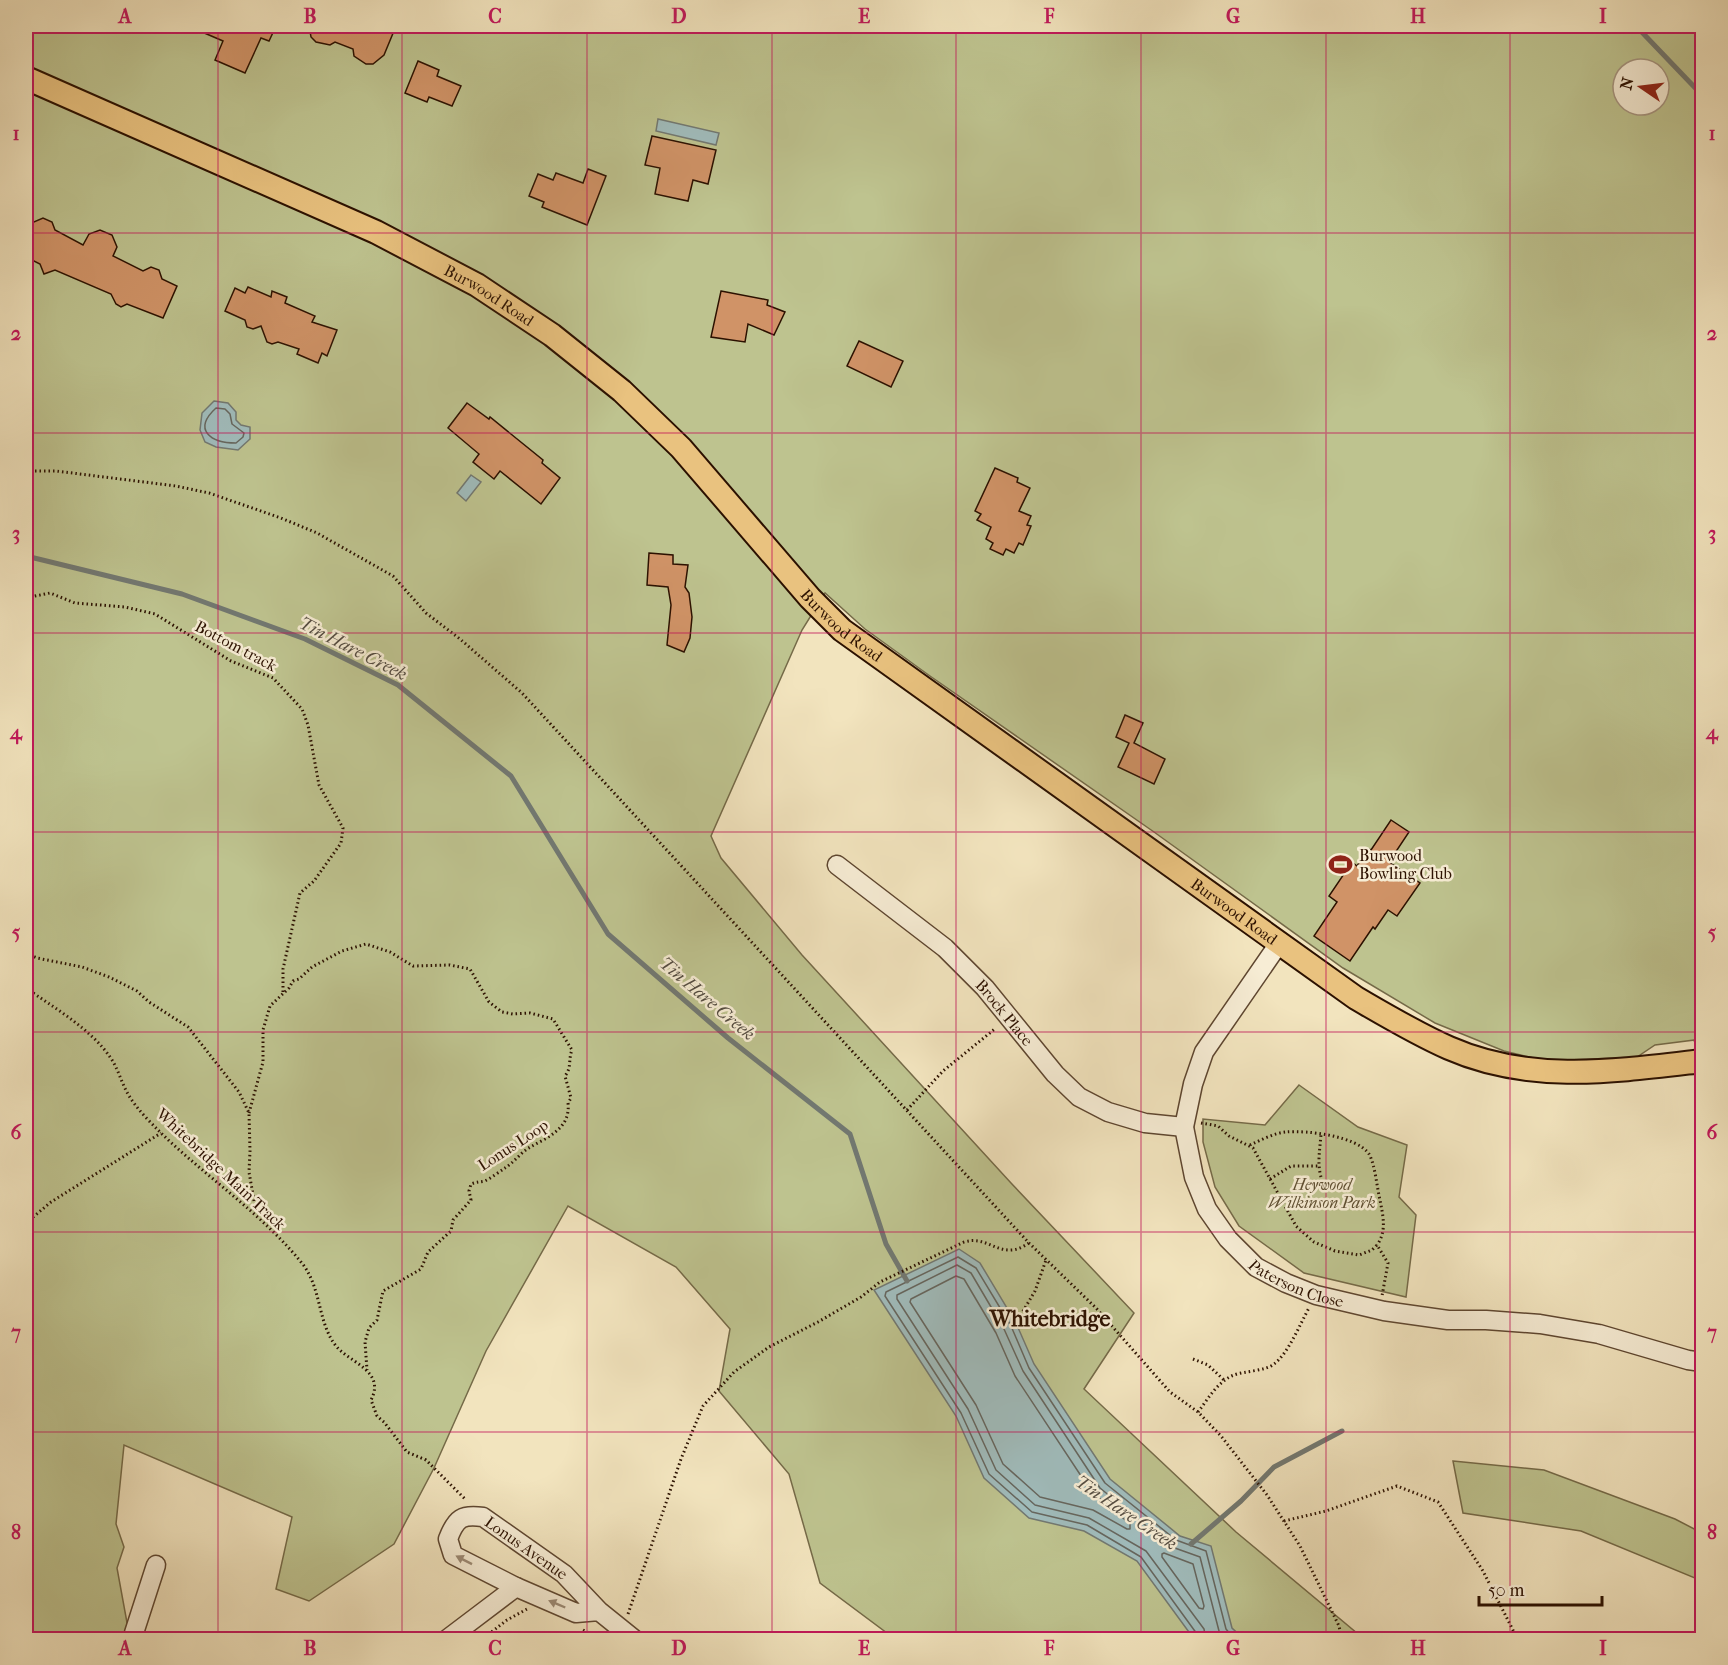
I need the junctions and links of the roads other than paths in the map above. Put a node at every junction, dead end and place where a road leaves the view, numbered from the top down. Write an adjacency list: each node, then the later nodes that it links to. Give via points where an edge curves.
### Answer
1 (26, 78): 3 (main road, Burwood Road, via 376,232 477,285 552,335 622,391 681,448 842,630)
2 (837, 865): 5 (street, Brock Place, via 945,948 1079,1097 1108,1112 1145,1123)
3 (1280, 942): 4 (main road, Burwood Road, via 1356,998 1408,1028 1451,1049 1507,1066 1555,1073 1612,1072); 5 (street, Paterson Close, via 1204,1052 1193,1084)
4 (1702, 1061)
5 (1192, 1125): 6 (street, Paterson Close, via 1194,1177 1207,1209 1228,1239 1256,1267 1286,1283 1316,1295 1384,1311 1448,1320 1540,1324 1599,1334)
6 (1702, 1362)
7 (156, 1565): 11 (street)
8 (516, 1587): 9 (street, Lonus Avenue, one-way to 8, via 576,1613); 9 (street, Lonus Avenue, one-way to 9, via 453,1555 448,1539 454,1524 468,1515 483,1516 564,1574); 12 (street)
9 (599, 1611): 10 (street, Lonus Avenue)
10 (629, 1635)
11 (135, 1640)
12 (446, 1640)

